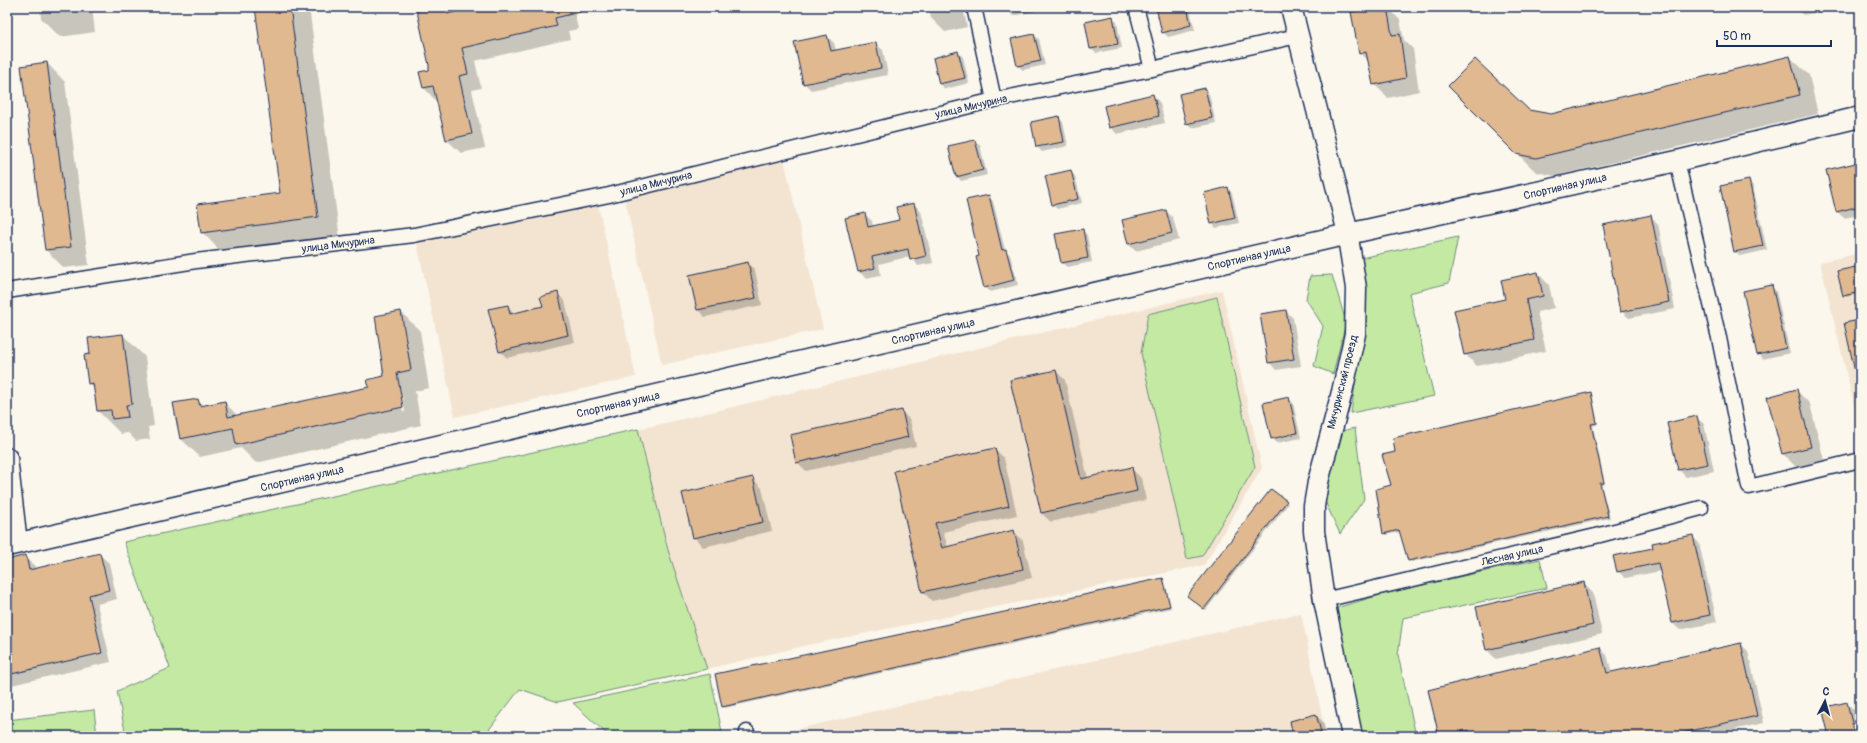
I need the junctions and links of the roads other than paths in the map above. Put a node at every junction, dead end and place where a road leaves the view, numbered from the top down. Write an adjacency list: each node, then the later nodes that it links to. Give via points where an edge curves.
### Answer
1 (974, 7): 6 (street)
2 (1136, 7): 5 (street)
3 (1291, 7): 4 (street, Мичуринский проезд)
4 (1297, 36): 5 (street, улица Мичурина); 9 (street, Мичуринский проезд)
5 (1152, 69): 6 (street, улица Мичурина)
6 (994, 100): 10 (street, улица Мичурина, via 609,195 414,236 196,260)
7 (1860, 117): 8 (street, Спортивная улица)
8 (1677, 161): 9 (street, Спортивная улица); 12 (street, via 1719,338 1749,486)
9 (1348, 234): 14 (street, Спортивная улица); 15 (street, Мичуринский проезд, via 1356,288 1355,334 1314,506 1314,531)
10 (7, 291)
11 (7, 458): 14 (street)
12 (1860, 460)
13 (1701, 508): 15 (street, Лесная улица, via 1600,535)
14 (12, 545)
15 (1324, 600): 16 (street, Мичуринский проезд)
16 (1352, 736)

